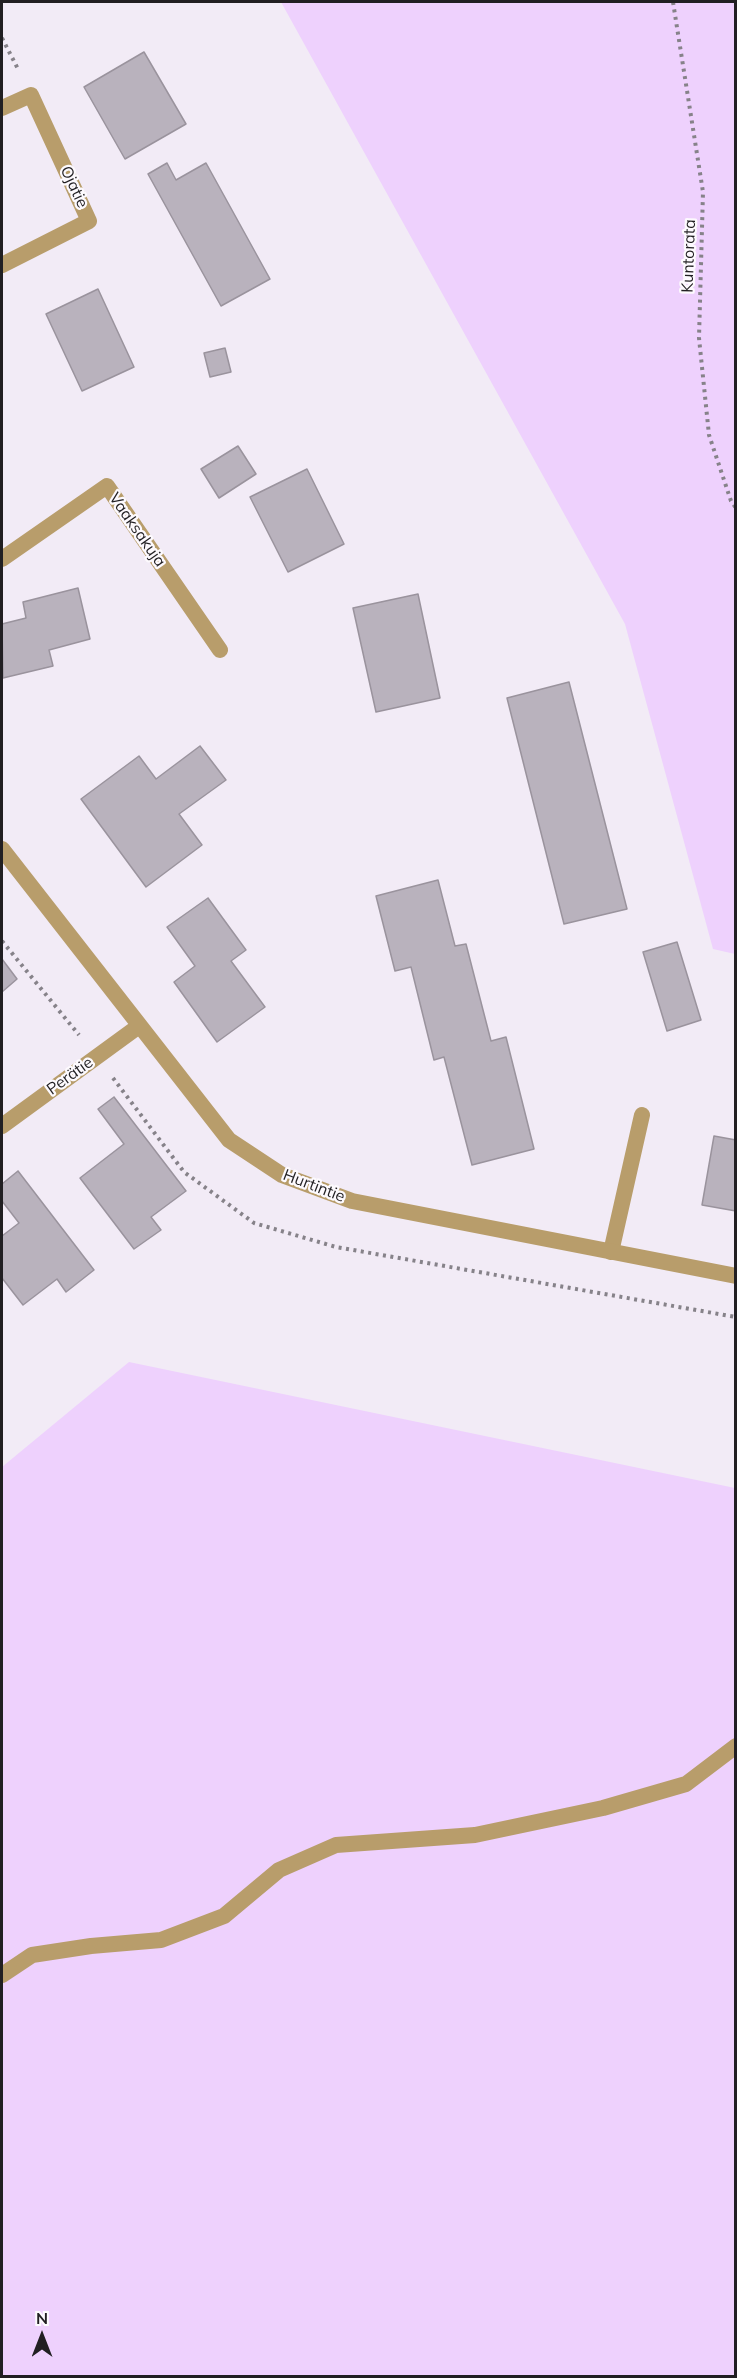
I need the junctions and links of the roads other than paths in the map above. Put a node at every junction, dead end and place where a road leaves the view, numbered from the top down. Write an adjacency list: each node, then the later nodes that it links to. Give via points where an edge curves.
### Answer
1 (2, 108): 2 (street, Ojatie, via 31,95 89,221)
2 (2, 265)
3 (2, 559): 4 (street, Vaaksakuja, via 107,486)
4 (220, 650)
5 (2, 849): 6 (street, Hurtintie)
6 (139, 1026): 8 (street, Perätie); 9 (street, Hurtintie, via 229,1140 282,1175 352,1201)
7 (642, 1114): 9 (street)
8 (2, 1126)
9 (611, 1252): 10 (street, Hurtintie)
10 (735, 1276)
11 (735, 1746): 12 (street, via 686,1784 603,1808 475,1835 336,1845 279,1870 224,1916 161,1940 32,1955)
12 (2, 1975)

